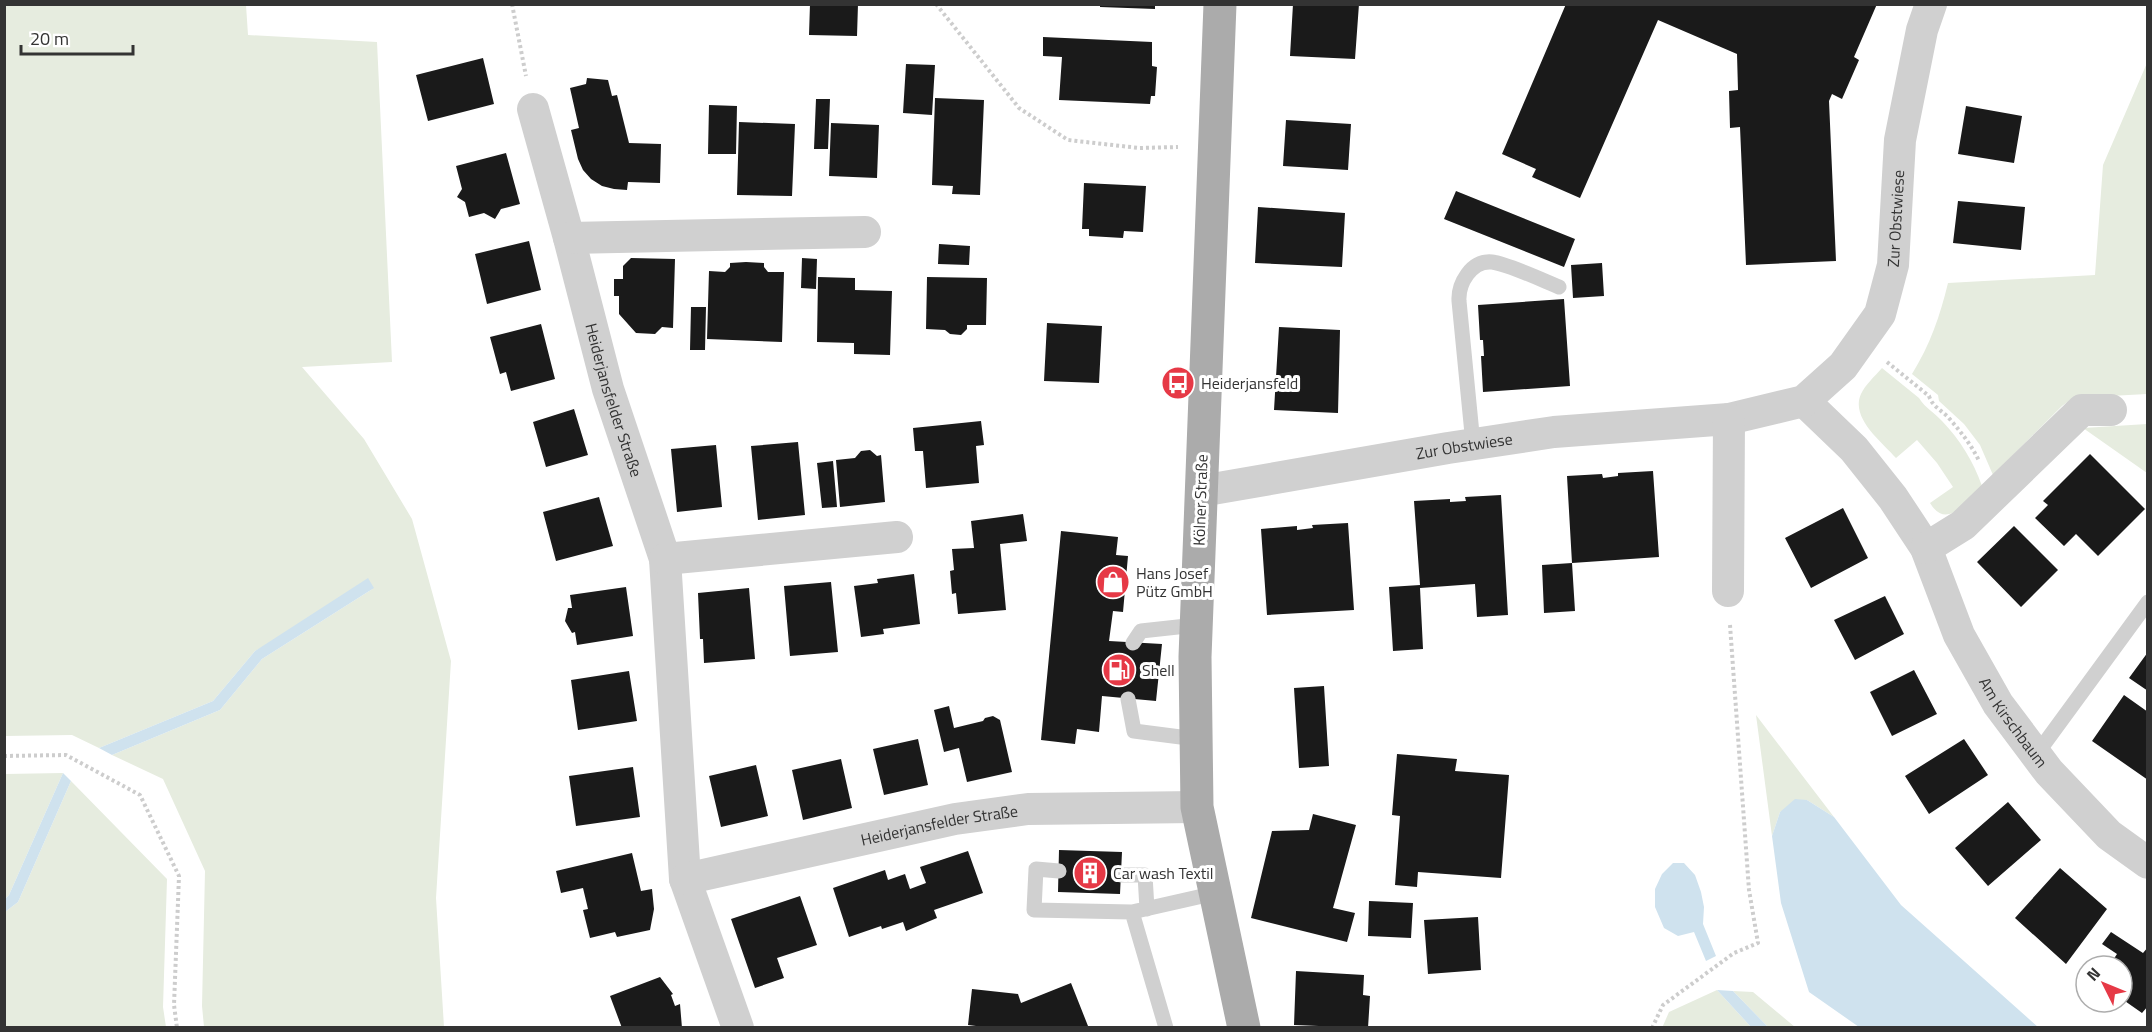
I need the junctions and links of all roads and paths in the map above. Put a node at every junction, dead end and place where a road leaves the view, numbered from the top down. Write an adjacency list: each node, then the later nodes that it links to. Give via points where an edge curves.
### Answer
1 (512, 4): 5 (path)
2 (936, 4): 6 (path, via 1019,108 1068,140 1138,148)
3 (1220, 4): 6 (main road, Kölner Straße)
4 (1931, 4): 10 (street, Zur Obstwiese, via 1900,140 1893,265 1880,314)
5 (533, 109): 8 (street, Heiderjansfelder Straße)
6 (1214, 146): 15 (main road, Kölner Straße)
7 (866, 232): 8 (street)
8 (569, 238): 19 (street, Heiderjansfelder Straße, via 609,389)
9 (1559, 287): 14 (lane, via 1493,262 1478,266 1463,281 1459,301)
10 (1861, 341): 11 (street, Zur Obstwiese, via 1844,366); 16 (path, via 1929,396 1959,429)
11 (1804, 401): 13 (street, Zur Obstwiese); 18 (street, Am Kirschbaum, via 1854,449)
12 (2111, 410): 16 (street, via 2082,410)
13 (1729, 419): 14 (street, Zur Obstwiese, via 1554,432); 20 (street)
14 (1473, 444): 15 (street, Zur Obstwiese)
15 (1201, 491): 22 (main road, Kölner Straße)
16 (1996, 493): 18 (street, via 1963,525)
17 (897, 537): 19 (street)
18 (1926, 548): 26 (street, Am Kirschbaum, via 1959,635 1998,704)
19 (665, 559): 32 (street, Heiderjansfelder Straße)
20 (1728, 591): 39 (path, via 1749,890 1758,943 1734,953 1662,1005)
21 (2148, 602): 26 (lane)
22 (1196, 625): 23 (lane, via 1141,631); 25 (main road, Kölner Straße)
23 (1133, 643)
24 (1128, 699): 25 (lane, via 1134,731)
25 (1196, 739): 28 (main road, Kölner Straße)
26 (2036, 755): 29 (street, Am Kirschbaum, via 2109,835)
27 (4, 756): 35 (path, via 66,755 140,795 179,876 174,1005)
28 (1197, 807): 32 (street, Heiderjansfelder Straße, via 1028,809 955,819); 33 (main road, Kölner Straße)
29 (2148, 863)
30 (1059, 871): 34 (lane, via 1036,869 1034,910)
31 (1121, 875): 34 (lane, via 1145,875)
32 (685, 879): 36 (street, Heiderjansfelder Straße)
33 (1216, 893): 34 (lane); 38 (main road, Kölner Straße)
34 (1140, 910): 37 (lane)
35 (177, 1028)
36 (738, 1028)
37 (1166, 1028)
38 (1244, 1028)
39 (1652, 1028)

